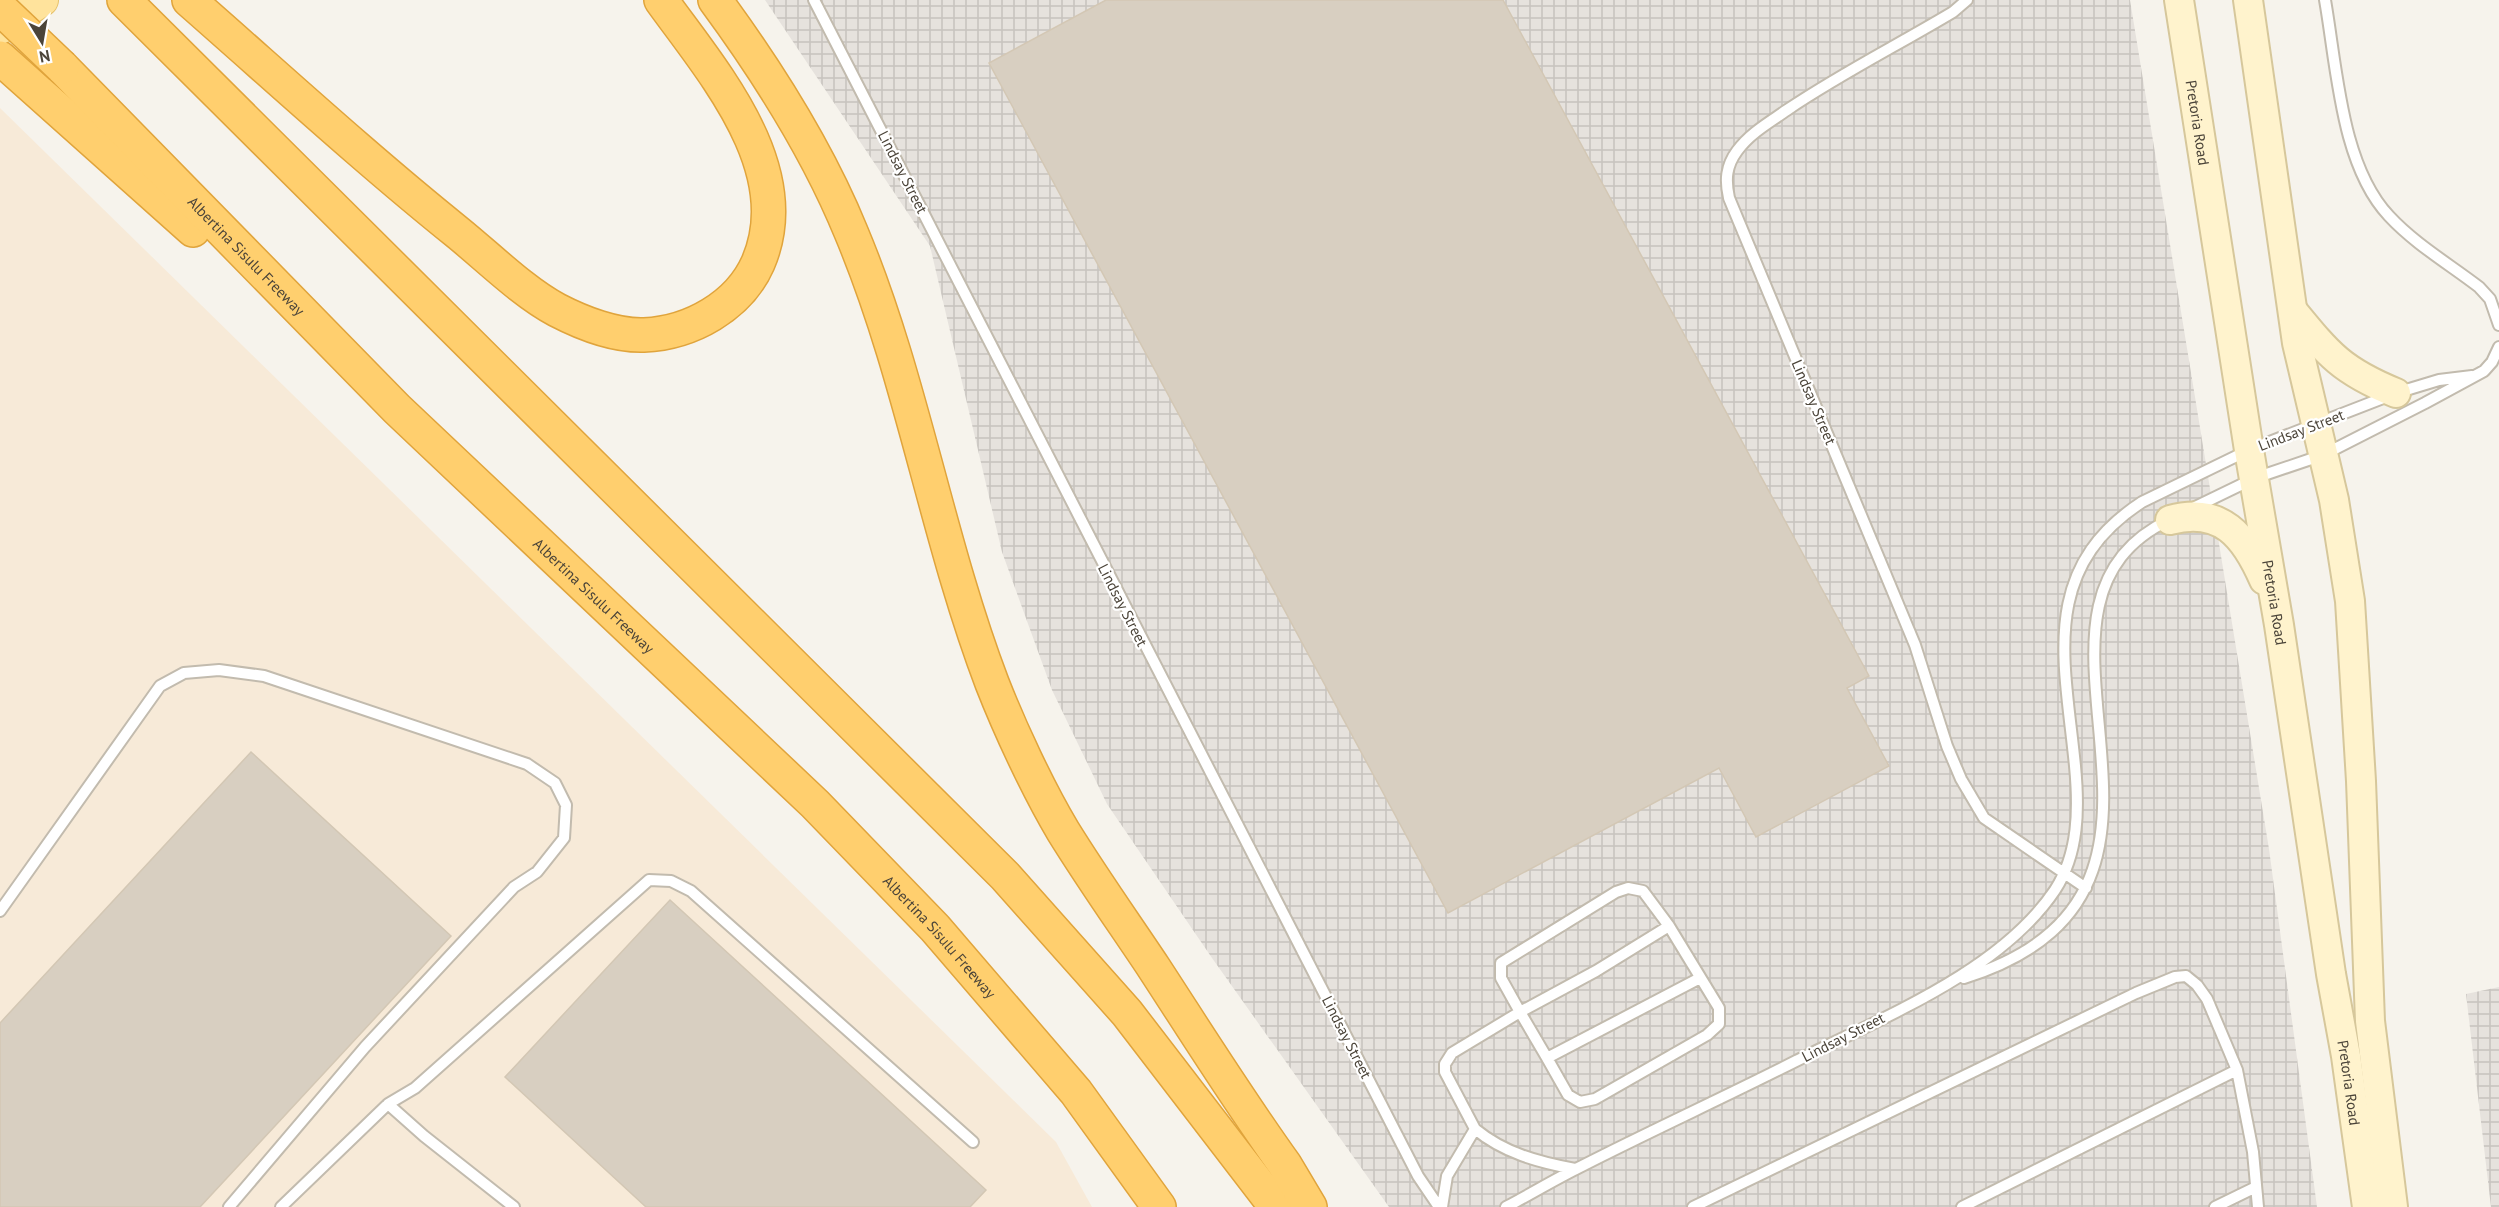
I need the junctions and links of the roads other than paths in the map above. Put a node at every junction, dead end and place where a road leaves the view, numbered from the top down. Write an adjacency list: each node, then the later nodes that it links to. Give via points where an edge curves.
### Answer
1 (42, 0): 13 (main road)
2 (654, 0): 14 (highway)
3 (660, 0): 14 (highway)
4 (715, 0): 47 (highway, via 786,105 853,235 894,355 974,630 1029,765 1062,829)
5 (814, 0): 48 (lane, Lindsay Street, via 1413,1167)
6 (1967, 0): 28 (lane, Lindsay Street, via 1758,130 1737,150 1725,181 1915,645 1947,746 1962,779 1984,818)
7 (2179, 0): 23 (main road, Pretoria Road)
8 (2248, 0): 16 (main road, Pretoria Road)
9 (2325, 0): 17 (lane, via 2344,114 2363,180 2398,225 2479,287 2490,299)
10 (190, 1): 14 (highway, via 346,140 532,293 573,317 637,335 679,329 721,308 748,281 760,259 765,238 767,189 756,150 734,105)
11 (0, 8): 21 (highway, Albertina Sisulu Freeway, bridge)
12 (135, 10): 46 (highway, via 1005,876 1134,1021)
13 (0, 28)
14 (692, 44)
15 (0, 58): 21 (highway)
16 (2292, 310): 20 (main road, via 2337,361 2360,377); 22 (main road, Pretoria Road)
17 (2499, 325)
18 (2499, 347): 19 (lane, Lindsay Street, via 2484,371)
19 (2472, 376): 20 (lane, Lindsay Street, via 2439,380); 24 (lane, Lindsay Street)
20 (2396, 393): 22 (lane, Lindsay Street)
21 (397, 410): 45 (highway, Albertina Sisulu Freeway, via 815,804 935,928 1076,1092)
22 (2315, 426): 23 (lane, Lindsay Street); 24 (main road, Pretoria Road)
23 (2249, 450): 25 (main road, Pretoria Road); 28 (lane, Lindsay Street, via 2128,511 2099,538 2074,581 2067,604 2064,645 2078,798 2072,846)
24 (2323, 455): 25 (lane, Lindsay Street); 55 (main road, Pretoria Road, via 2351,612 2370,1021)
25 (2255, 478): 26 (lane, Lindsay Street); 27 (main road, Pretoria Road)
26 (2169, 520): 27 (main road, via 2203,516 2236,533 2257,565); 29 (lane, Lindsay Street, via 2140,537 2123,556 2105,586 2096,616 2094,677 2105,805 2096,865)
27 (2279, 625): 54 (main road, Pretoria Road)
28 (2064, 872): 29 (lane, Lindsay Street); 33 (lane, Lindsay Street, via 2022,928)
29 (2086, 888): 33 (lane, Lindsay Street, via 2057,925 2034,946 1994,968)
30 (0, 910): 42 (lane, via 160,686 183,673 219,670 264,676 527,764 555,783 566,805 564,838 537,873 514,887 365,1047)
31 (1669, 926): 32 (lane); 34 (lane); 34 (lane, via 1643,891 1628,888 1616,892 1501,963 1501,978)
32 (1700, 978): 35 (lane); 35 (lane, via 1719,1008 1719,1024 1707,1035 1595,1099 1580,1102 1568,1095)
33 (1955, 980): 40 (lane, Lindsay Street)
34 (1520, 1012): 35 (lane); 38 (lane, via 1452,1053 1444,1064)
35 (1547, 1058)
36 (2238, 1070): 41 (lane); 50 (lane, via 2207,999 2186,976 2175,977); 51 (lane)
37 (388, 1104): 39 (lane, via 415,1088 649,880 671,881 690,891); 43 (lane); 44 (lane)
38 (1475, 1129): 40 (lane, via 1492,1143 1533,1161); 48 (lane, via 1447,1176)
39 (973, 1142)
40 (1575, 1169): 49 (lane, Lindsay Street)
41 (2256, 1187): 52 (lane); 53 (lane)
42 (230, 1207)
43 (281, 1207)
44 (514, 1207)
45 (1160, 1207)
46 (1276, 1207)
47 (1310, 1207)
48 (1440, 1207)
49 (1506, 1207)
50 (1693, 1207)
51 (1962, 1207)
52 (2215, 1207)
53 (2258, 1207)
54 (2367, 1207)
55 (2393, 1207)

